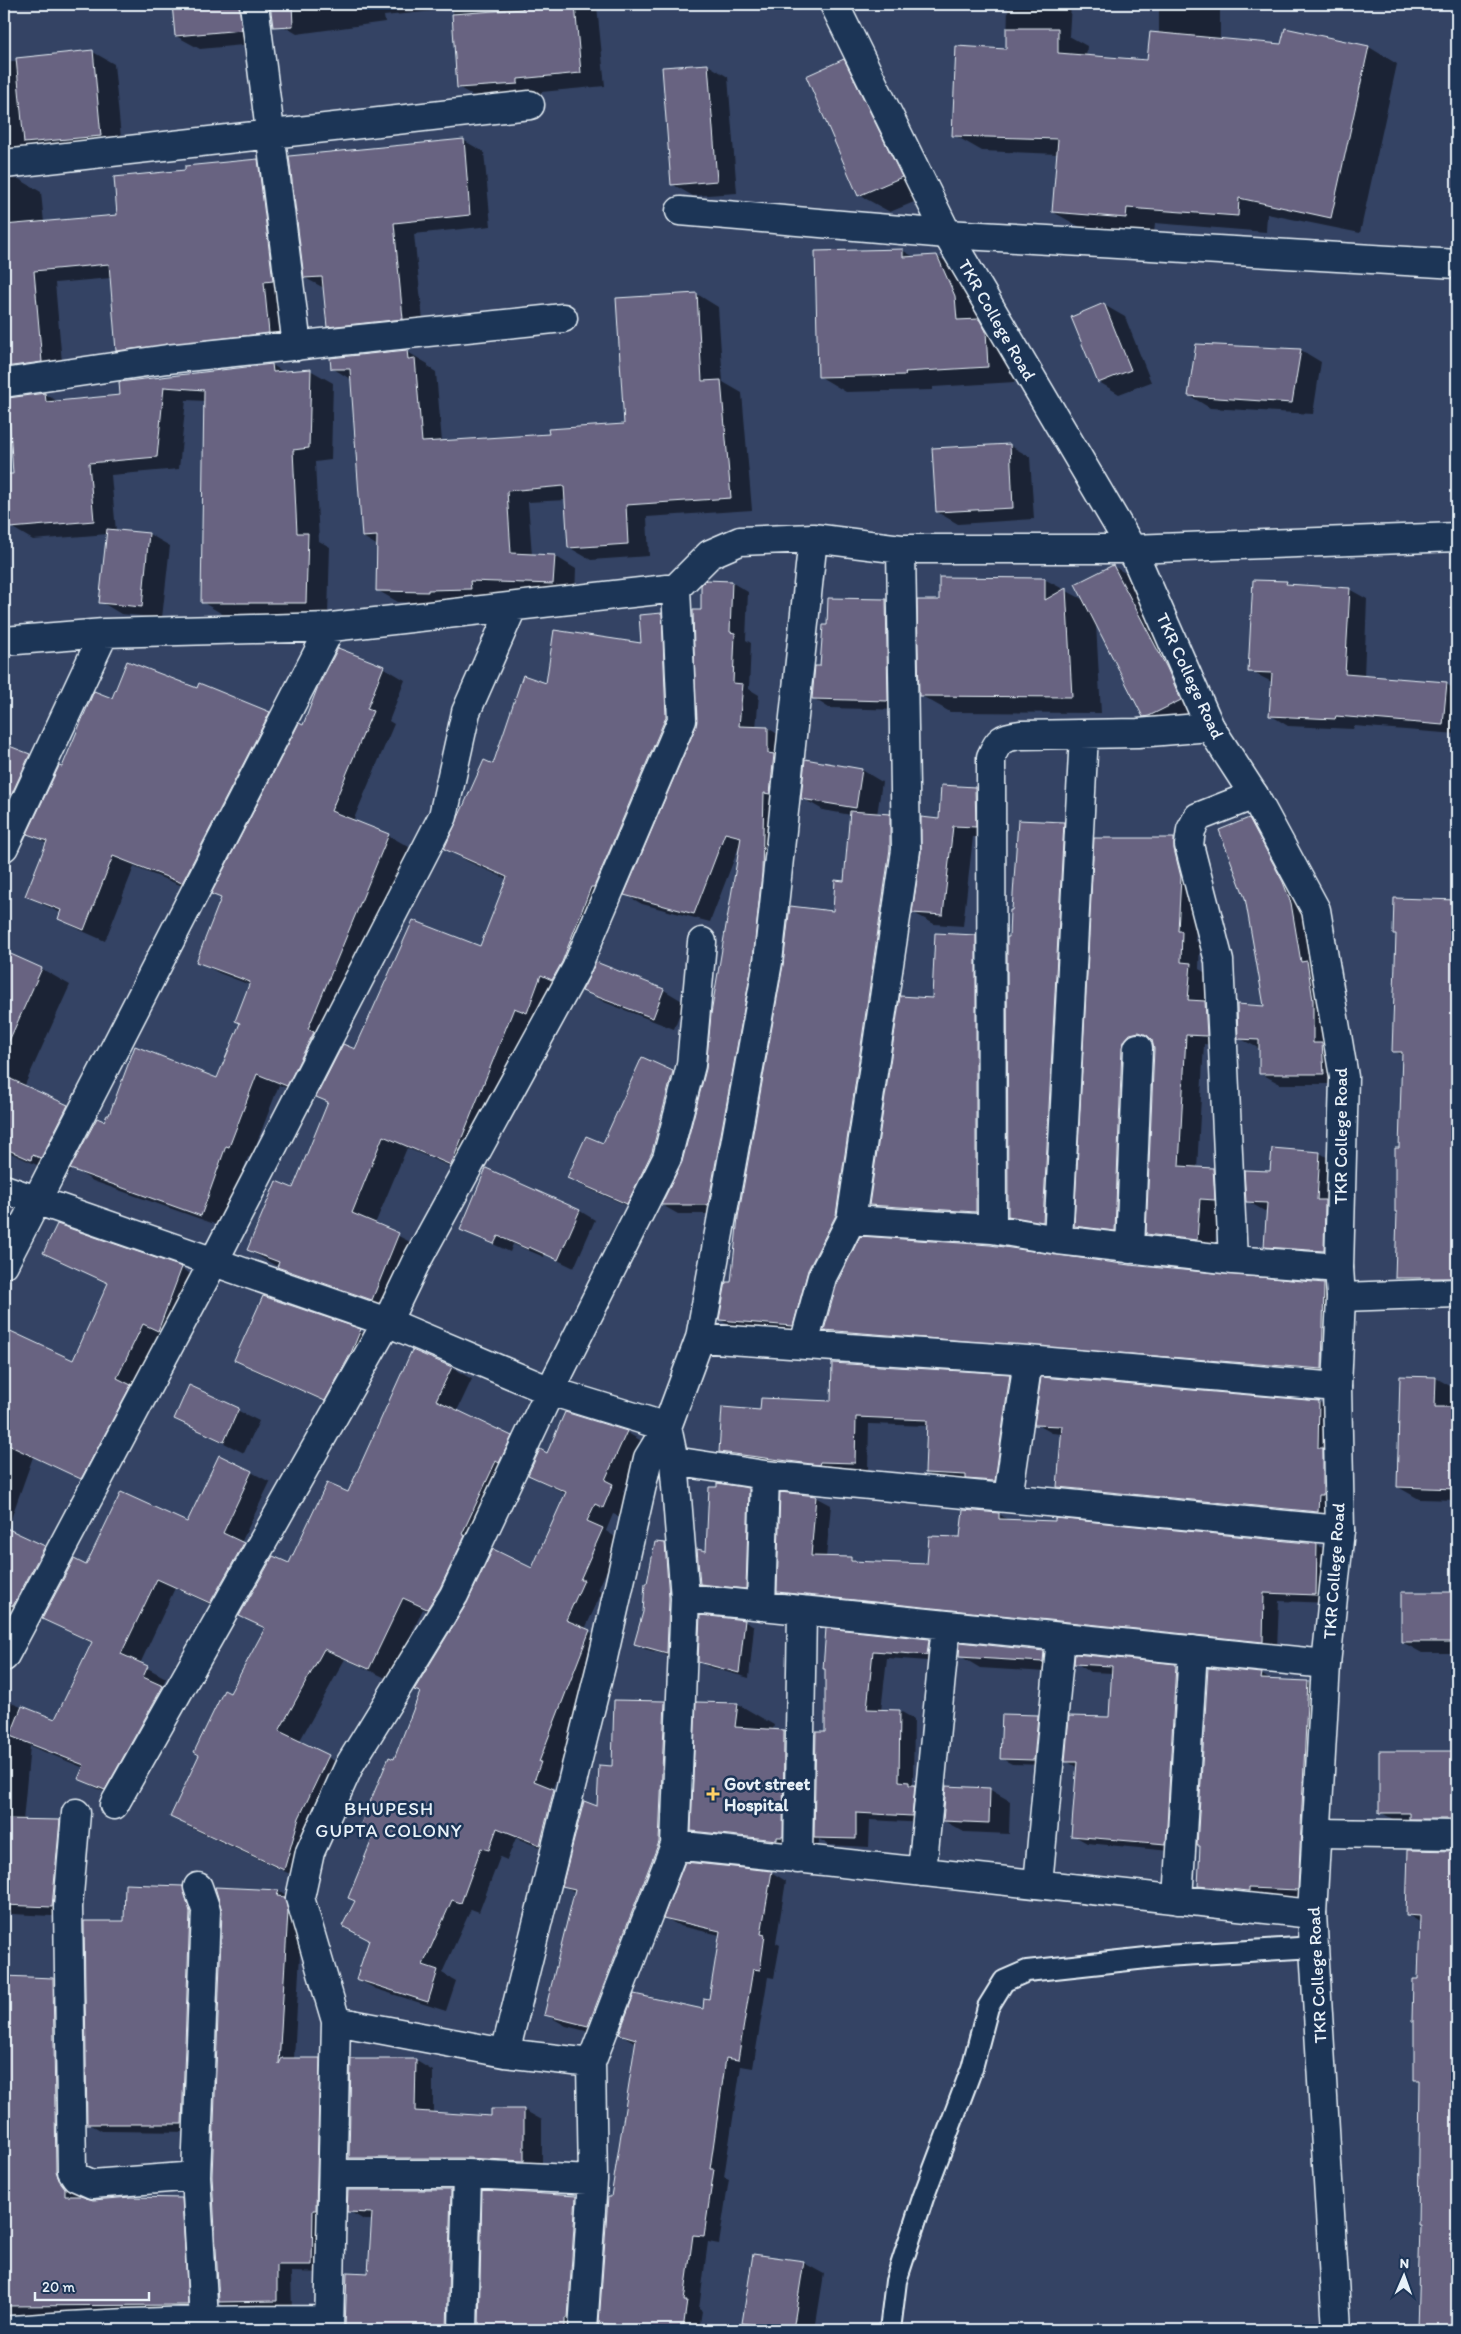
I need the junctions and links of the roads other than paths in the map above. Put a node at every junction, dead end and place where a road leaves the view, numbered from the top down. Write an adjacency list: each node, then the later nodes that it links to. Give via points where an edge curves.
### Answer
1 (254, 4): 4 (street)
2 (834, 4): 7 (street, TKR College Road)
3 (530, 105): 4 (street)
4 (270, 133): 5 (street); 10 (street)
5 (4, 164)
6 (680, 211): 7 (street)
7 (947, 234): 8 (street); 15 (street, TKR College Road)
8 (1457, 264)
9 (563, 318): 10 (street)
10 (297, 346): 11 (street, via 168,359)
11 (4, 383)
12 (1457, 537): 15 (street)
13 (813, 538): 14 (street); 16 (street, via 740,541 710,554); 40 (street, via 768,962)
14 (901, 549): 15 (street); 29 (street, via 906,850)
15 (1132, 549): 21 (street, TKR College Road)
16 (676, 588): 17 (street); 39 (street, via 682,720 576,969 415,1264)
17 (512, 608): 18 (street); 34 (street, via 466,712 444,816)
18 (332, 627): 19 (street); 28 (street)
19 (104, 633): 20 (street); 24 (street)
20 (4, 641)
21 (1210, 727): 22 (street); 23 (street, TKR College Road)
22 (1084, 734): 30 (street, via 1007,736 992,758); 31 (street)
23 (1254, 796): 33 (street, via 1198,817 1191,830 1189,845 1219,961); 36 (street, TKR College Road, via 1316,910 1344,1077)
24 (4, 846)
25 (702, 942): 44 (street, via 691,1065 667,1158)
26 (1138, 1048): 32 (street)
27 (4, 1189): 28 (street)
28 (36, 1200): 34 (street); 35 (street)
29 (851, 1220): 30 (street); 41 (street, via 822,1277)
30 (992, 1229): 31 (street)
31 (1058, 1240): 32 (street)
32 (1130, 1249): 33 (street)
33 (1233, 1260): 36 (street)
34 (214, 1261): 39 (street); 56 (street)
35 (4, 1264)
36 (1339, 1268): 38 (street, TKR College Road)
37 (1457, 1293): 38 (street)
38 (1341, 1297): 43 (street, TKR College Road)
39 (387, 1322): 44 (street); 58 (street)
40 (700, 1338): 41 (street); 45 (street)
41 (804, 1344): 42 (street)
42 (1028, 1360): 43 (street); 48 (street)
43 (1337, 1388): 49 (street, TKR College Road)
44 (550, 1391): 45 (street); 70 (street, via 454,1595 350,1764 310,1852 300,1898)
45 (666, 1427): 46 (street); 71 (street, via 648,1458 603,1658)
46 (674, 1462): 47 (street); 50 (street)
47 (765, 1475): 48 (street); 51 (street)
48 (1008, 1498): 49 (street)
49 (1340, 1530): 57 (street, TKR College Road)
50 (685, 1598): 51 (street); 62 (street)
51 (761, 1606): 52 (street)
52 (802, 1610): 53 (street); 63 (street)
53 (946, 1624): 54 (street); 64 (street)
54 (1061, 1637): 55 (street); 65 (street)
55 (1193, 1650): 57 (street); 67 (street)
56 (4, 1657)
57 (1326, 1664): 60 (street, TKR College Road)
58 (114, 1805)
59 (76, 1814): 75 (street, via 68,1907 72,2171 76,2177 92,2184)
60 (1317, 1833): 61 (street); 68 (street, TKR College Road)
61 (1457, 1835)
62 (675, 1845): 63 (street); 72 (street)
63 (798, 1859): 64 (street)
64 (922, 1872): 65 (street)
65 (1038, 1884): 67 (street)
66 (198, 1887): 75 (street, via 206,1910)
67 (1178, 1900): 68 (street)
68 (1312, 1914): 69 (street, TKR College Road)
69 (1315, 1947): 82 (lane, via 1165,1956 1027,1971 1004,1981 988,2007 972,2068 922,2198 896,2281); 83 (street, TKR College Road)
70 (336, 2021): 71 (street); 73 (street)
71 (505, 2054): 72 (street)
72 (591, 2063): 76 (street)
73 (334, 2174): 74 (street); 78 (street)
74 (467, 2174): 76 (street); 80 (street)
75 (196, 2176): 77 (street)
76 (593, 2180): 81 (street)
77 (204, 2320): 78 (street); 79 (street)
78 (329, 2325)
79 (12, 2330)
80 (463, 2330)
81 (583, 2330)
82 (890, 2330)
83 (1337, 2330)

